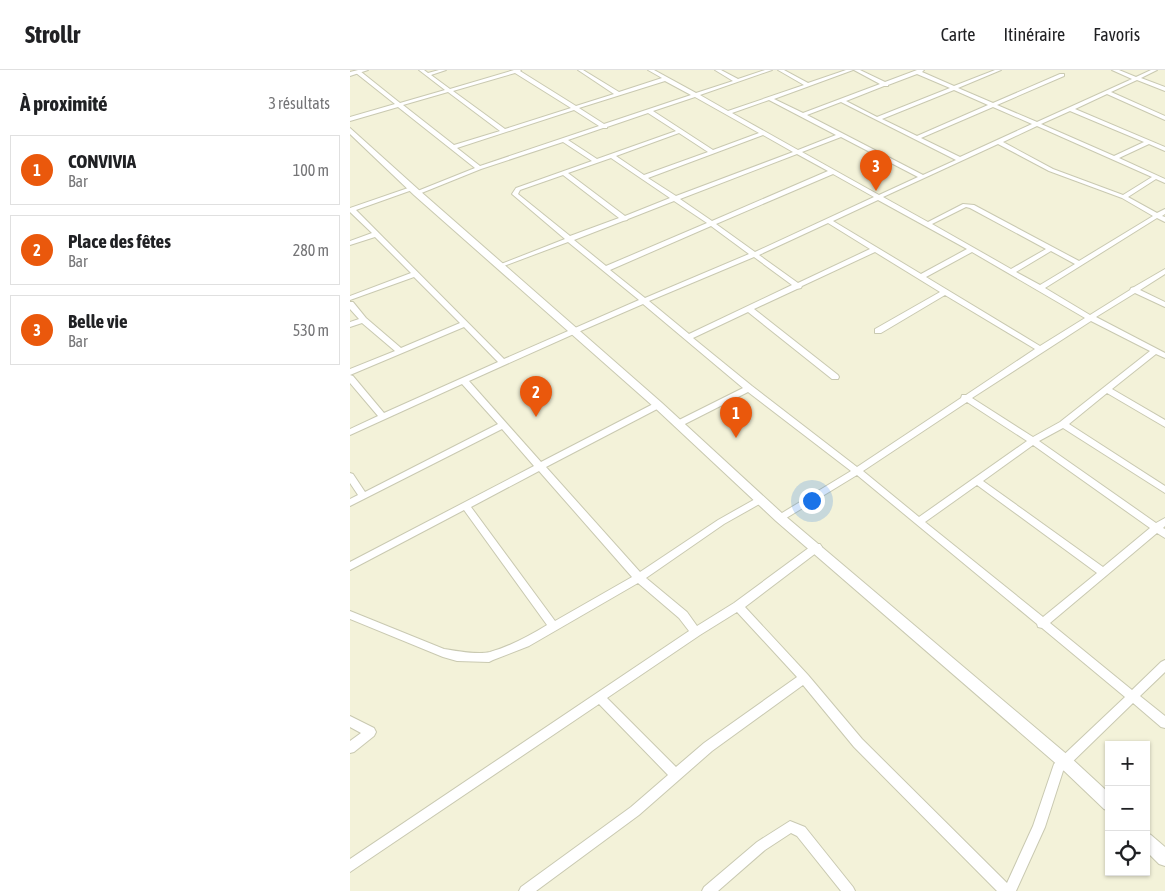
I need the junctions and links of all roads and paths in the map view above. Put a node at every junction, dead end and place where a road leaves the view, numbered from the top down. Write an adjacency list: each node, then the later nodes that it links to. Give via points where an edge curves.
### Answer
1 (421, 70): 17 (street)
2 (444, 70): 17 (street)
3 (518, 70): 26 (street); 34 (street)
4 (580, 70): 28 (street)
5 (650, 70): 20 (street)
6 (717, 70): 21 (street)
7 (770, 70): 21 (street)
8 (780, 70): 22 (street)
9 (851, 70): 22 (street)
10 (856, 70): 23 (street)
11 (999, 70): 24 (street)
12 (1114, 70): 19 (street)
13 (1155, 70): 19 (street)
14 (362, 71): 16 (street); 32 (street)
15 (921, 71): 23 (street); 24 (street)
16 (350, 74)
17 (427, 75): 26 (street)
18 (1062, 75): 33 (street)
19 (1136, 78): 25 (street); 27 (street)
20 (665, 80): 28 (street); 29 (street)
21 (738, 81): 29 (street)
22 (808, 85): 30 (street)
23 (886, 85): 31 (street)
24 (954, 88): 33 (street); 41 (street)
25 (1165, 89)
26 (448, 91): 32 (street); 45 (street)
27 (1107, 92): 35 (street); 40 (street)
28 (618, 94): 34 (street)
29 (696, 97): 36 (street); 37 (street)
30 (771, 98): 37 (street); 38 (street)
31 (842, 101): 38 (street); 41 (street)
32 (401, 105): 39 (street); 53 (street)
33 (992, 105): 42 (street); 49 (street)
34 (577, 107): 43 (street); 45 (street)
35 (1070, 109): 42 (street); 52 (street)
36 (650, 112): 43 (street); 46 (street)
37 (728, 113): 47 (street)
38 (803, 115): 48 (street)
39 (350, 118)
40 (1165, 118)
41 (876, 119): 49 (street)
42 (1038, 124): 51 (street); 58 (street)
43 (605, 126): 50 (street)
44 (350, 130): 68 (street)
45 (504, 131): 53 (street)
46 (680, 131): 55 (street); 57 (street)
47 (762, 134): 55 (street); 56 (street)
48 (841, 135): 56 (street); 64 (street)
49 (917, 138): 59 (street)
50 (564, 140): 60 (street); 61 (street)
51 (998, 142): 59 (street); 70 (street, via 1050,170)
52 (1150, 142): 54 (street); 58 (street)
53 (455, 147): 61 (street)
54 (1165, 149)
55 (711, 152): 65 (street)
56 (797, 152): 62 (street); 71 (street)
57 (612, 156): 60 (street); 65 (street)
58 (1115, 158): 66 (street)
59 (959, 159): 64 (street)
60 (596, 161): 63 (street)
61 (479, 168): 68 (street)
62 (832, 172): 69 (street); 78 (street)
63 (564, 173): 75 (street); 81 (street, via 518,189 515,194)
64 (921, 176): 69 (street)
65 (645, 177): 71 (street)
66 (1156, 177): 67 (street); 70 (street)
67 (1165, 181)
68 (415, 191): 72 (street); 88 (street)
69 (876, 197): 76 (street); 79 (street)
70 (1124, 197): 74 (street)
71 (675, 198): 75 (street); 78 (street)
72 (351, 210): 80 (street)
73 (1165, 211): 74 (street)
74 (1157, 216): 77 (street); 87 (street)
75 (625, 218): 81 (street)
76 (827, 220): 85 (street); 86 (street)
77 (1165, 220)
78 (712, 223): 86 (street); 89 (street)
79 (928, 224): 83 (street, via 968,205); 84 (street)
80 (376, 234): 82 (street); 92 (street)
81 (571, 240): 88 (street); 89 (street)
82 (350, 243)
83 (1052, 248): 87 (street); 91 (street)
84 (972, 249): 91 (street); 93 (street)
85 (873, 250): 93 (street); 94 (street)
86 (755, 254): 94 (street); 99 (street)
87 (1078, 263): 95 (street)
88 (499, 266): 107 (street)
89 (606, 268): 99 (street)
90 (1165, 271): 96 (street)
91 (1011, 272): 95 (street)
92 (415, 274): 98 (street); 105 (street)
93 (921, 277): 97 (street)
94 (799, 287): 102 (street)
95 (1039, 289): 103 (street)
96 (1133, 289): 101 (street); 103 (street)
97 (945, 292): 108 (street); 110 (street)
98 (350, 298)
99 (644, 300): 107 (street); 109 (street)
100 (350, 304): 104 (street)
101 (1165, 305)
102 (749, 309): 109 (street); 116 (street)
103 (1091, 318): 110 (street); 112 (street)
104 (363, 320): 106 (street); 111 (street)
105 (465, 324): 111 (street); 114 (street)
106 (350, 325)
107 (573, 331): 114 (street); 122 (street)
108 (878, 331)
109 (689, 337): 119 (street)
110 (1040, 349): 121 (street)
111 (400, 351): 115 (street)
112 (1155, 351): 113 (street); 120 (street)
113 (1165, 356)
114 (502, 362): 118 (street)
115 (350, 372)
116 (835, 377)
117 (350, 378): 123 (street)
118 (463, 380): 123 (street); 127 (street)
119 (749, 388): 124 (street); 131 (street)
120 (1106, 389): 125 (street); 126 (street)
121 (965, 397): 129 (street); 131 (street)
122 (658, 405): 124 (street); 130 (street)
123 (382, 416): 128 (street)
124 (678, 424): 136 (street)
125 (1063, 424): 129 (street); 134 (street)
126 (1165, 424)
127 (503, 425): 130 (street); 135 (street)
128 (350, 432)
129 (1033, 441): 133 (street); 142 (street)
130 (540, 466): 138 (street); 147 (street)
131 (857, 471): 139 (street); 141 (street)
132 (350, 476): 135 (street)
133 (976, 480): 141 (street); 146 (street)
134 (1165, 490)
135 (363, 496): 137 (street)
136 (760, 500): 139 (street); 147 (street, via 721,522)
137 (350, 503)
138 (466, 506): 145 (street); 151 (street)
139 (780, 518): 144 (street)
140 (1165, 521): 142 (street)
141 (918, 522): 150 (street)
142 (1156, 528): 143 (street); 146 (street)
143 (1165, 534)
144 (817, 547): 148 (street); 160 (street)
145 (350, 566)
146 (1103, 572): 150 (street)
147 (639, 578): 151 (street); 152 (street, via 683,615)
148 (738, 606): 152 (street); 154 (street)
149 (350, 615): 151 (street, via 457,656 489,657)
150 (1042, 624): 155 (street)
151 (554, 627)
152 (696, 632): 156 (street)
153 (1165, 665): 155 (street)
154 (804, 678): 161 (street, via 708,747); 169 (street, via 858,743)
155 (1133, 696): 158 (street); 160 (street)
156 (598, 697): 161 (street); 165 (street)
157 (350, 721): 159 (street, via 370,732)
158 (1165, 723)
159 (350, 748)
160 (1065, 762): 162 (street); 170 (street, via 1058,768 1039,827)
161 (676, 775): 166 (street, via 634,811)
162 (1105, 800)
163 (1150, 844): 164 (street)
164 (1165, 858)
165 (350, 866)
166 (525, 891)
167 (708, 891): 168 (street, via 790,827 800,831)
168 (849, 891)
169 (1006, 891)
170 (1010, 891)

